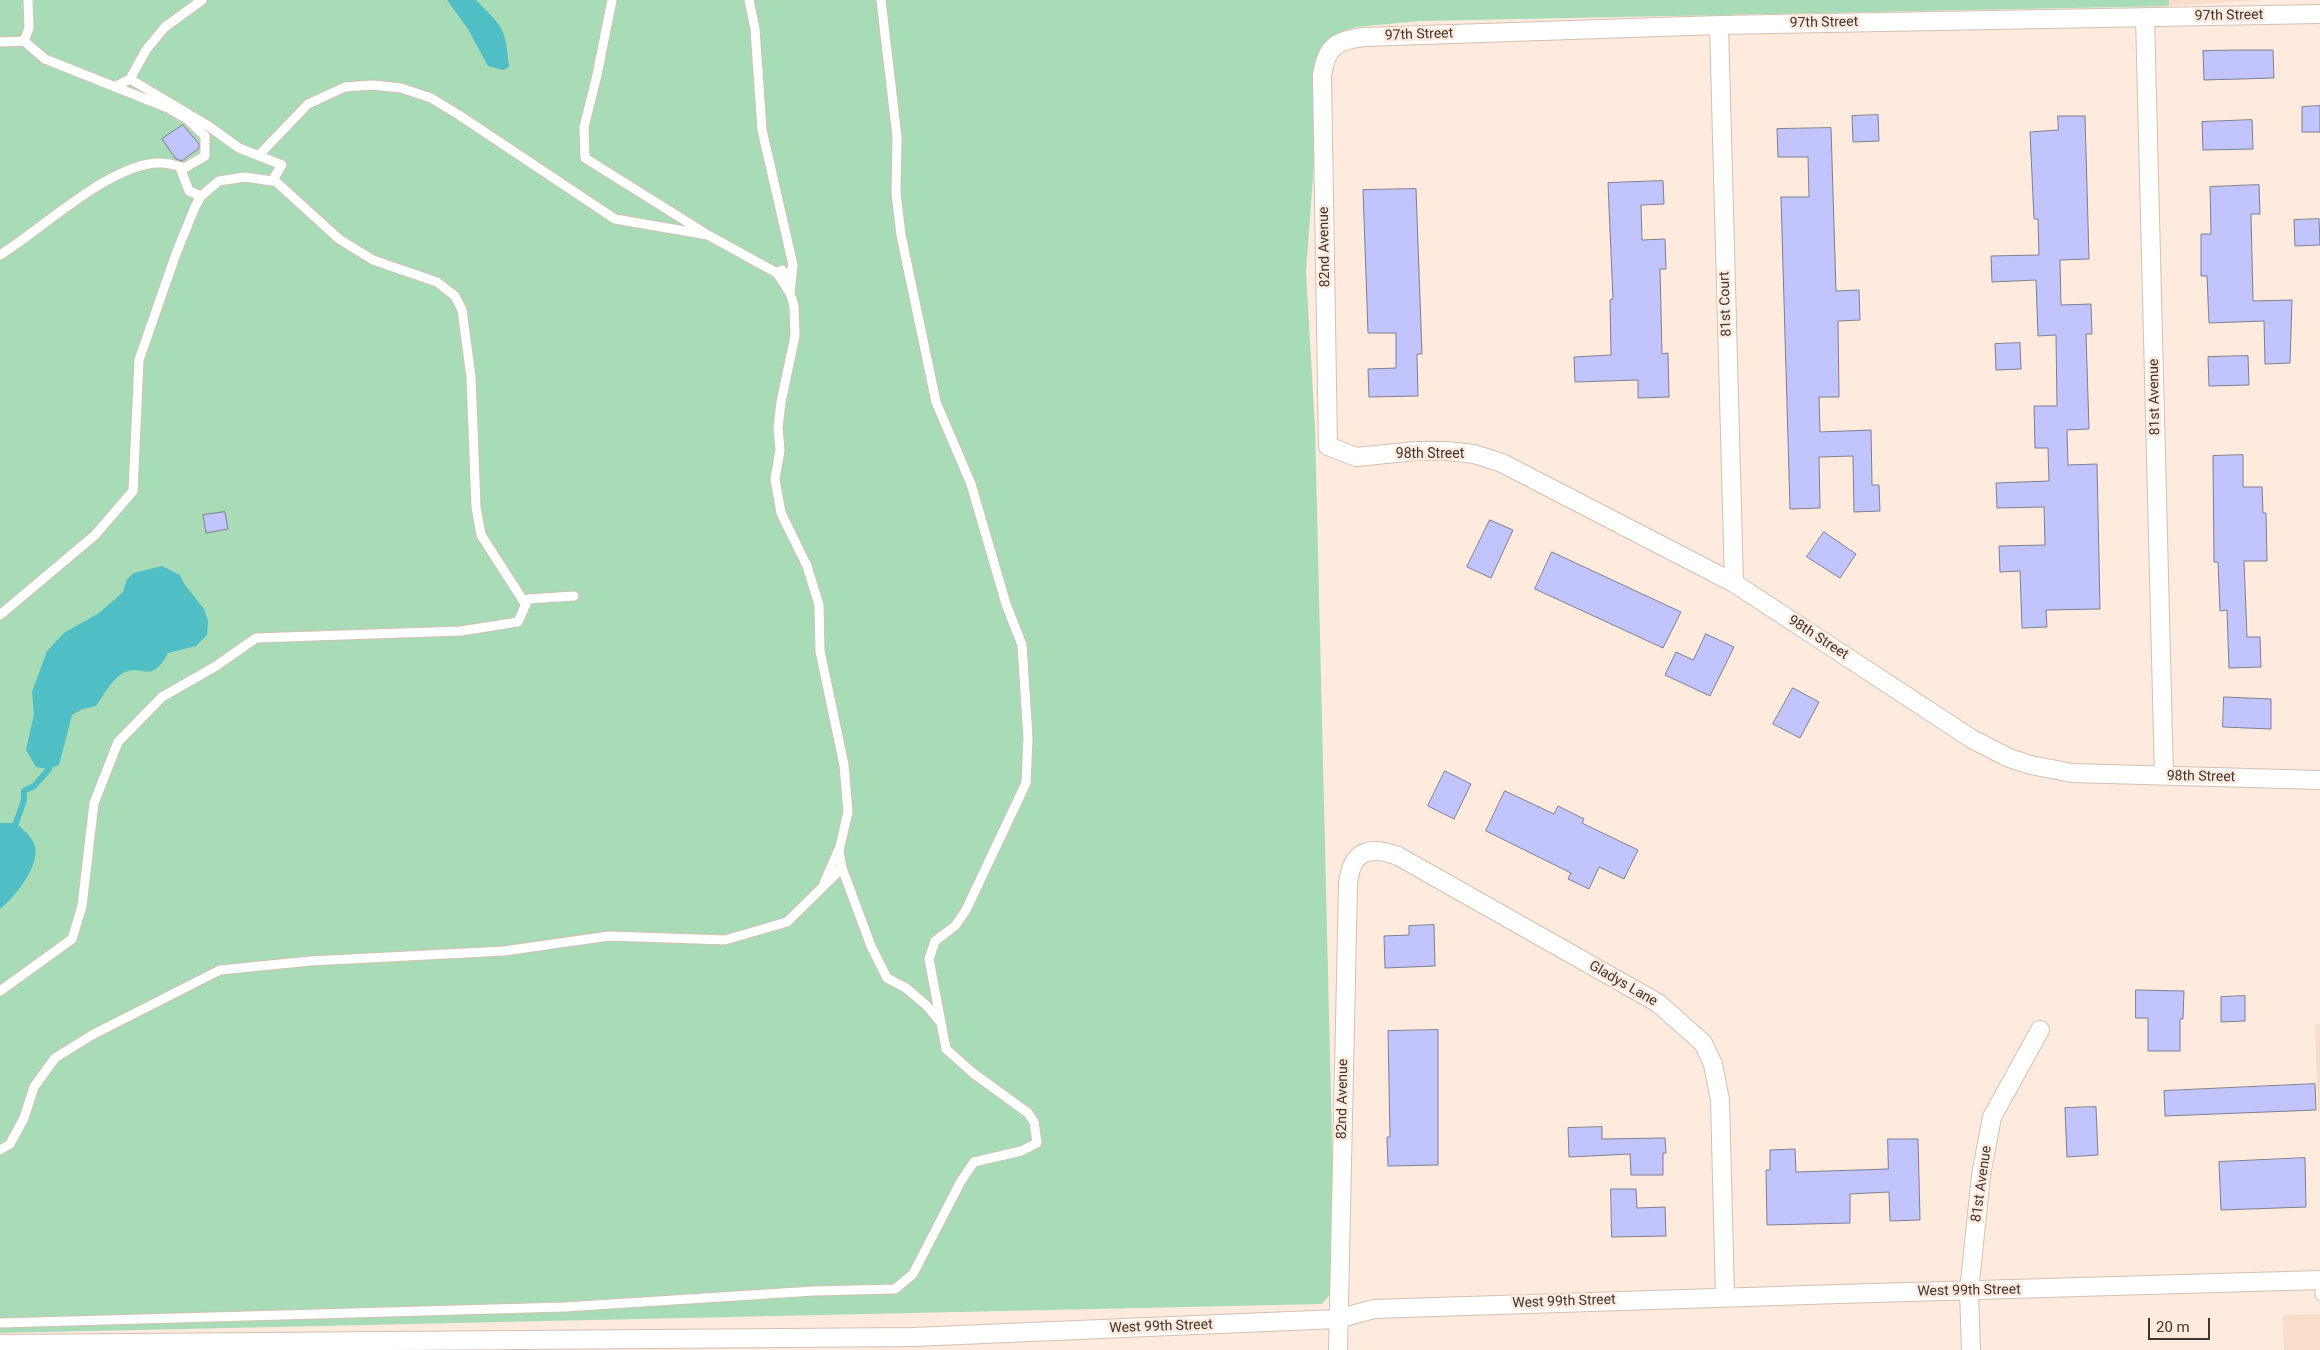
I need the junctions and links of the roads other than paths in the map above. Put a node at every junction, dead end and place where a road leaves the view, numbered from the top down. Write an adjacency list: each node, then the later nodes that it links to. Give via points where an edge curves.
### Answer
1 (28, 0): 9 (lane, via 29,28)
2 (202, 0): 12 (lane, via 165,26 146,50)
3 (612, 0): 18 (lane, via 584,127 585,158)
4 (749, 0): 20 (lane, via 757,48 762,130)
5 (881, 0): 35 (lane, via 897,137 896,193 901,235 936,402 971,484 1006,604 1022,644 1026,692 1026,784 966,910 955,926 935,941 929,959)
6 (2320, 14): 7 (street, 97th Street)
7 (2145, 18): 8 (street, 97th Street); 28 (street, 81st Avenue)
8 (1719, 25): 11 (street, 97th Street, via 1364,37 1338,43); 24 (street, 81st Court)
9 (24, 40): 10 (lane); 13 (lane, via 46,59)
10 (0, 42)
11 (1331, 50): 23 (street, 82nd Avenue, via 1326,56 1322,76)
12 (130, 79): 13 (lane); 14 (lane, via 239,148)
13 (116, 86): 15 (lane, via 168,108 205,136 205,156)
14 (259, 155): 16 (lane, via 282,166); 18 (lane, via 308,104 346,87 400,88 431,98 615,219)
15 (185, 168): 17 (lane, via 180,170 189,191); 19 (lane, via 161,163 138,167 104,181)
16 (273, 179): 17 (lane, via 245,177 219,181); 26 (lane, via 339,239 373,260 437,282 455,296 462,310 471,377 476,507 481,535)
17 (202, 196): 27 (lane, via 177,251 138,360 133,491 95,535)
18 (708, 235): 21 (lane)
19 (0, 255)
20 (793, 265): 21 (lane, via 788,281 782,270); 22 (lane)
21 (776, 273): 22 (lane)
22 (790, 292): 30 (lane, via 795,336 781,402 780,450 775,479 781,513 807,566 819,605 820,651 844,765 848,812)
23 (1328, 446): 24 (street, 98th Street, via 1356,457 1448,451 1474,454 1502,463)
24 (1734, 583): 28 (street, 98th Street, via 1972,739 2009,758 2048,770)
25 (574, 596): 26 (lane, via 528,599)
26 (526, 605): 34 (lane, via 518,622 461,630 256,638 162,697 118,742 94,803 82,906 72,939)
27 (0, 615)
28 (2164, 776): 29 (street, 98th Street)
29 (2320, 780)
30 (840, 846): 32 (lane); 33 (lane)
31 (1362, 854): 41 (street, Gladys Lane, via 1375,850 1398,856 1658,1003 1703,1044 1713,1064 1720,1100); 42 (street, 82nd Avenue, via 1352,865 1348,884)
32 (842, 868): 33 (lane); 35 (lane, via 871,946 888,978 927,1006)
33 (822, 887): 37 (lane, via 787,922 725,940 609,936 504,951 311,961 220,970 92,1035 55,1058 34,1087 24,1118 10,1144)
34 (0, 991)
35 (943, 1026): 43 (lane, via 946,1050 1028,1113 1034,1122 1037,1143 1021,1151 974,1162 913,1274 895,1289 814,1290 555,1307)
36 (2040, 1030): 39 (street, 81st Avenue, via 1992,1117 1981,1175)
37 (0, 1150)
38 (2320, 1280): 39 (street, West 99th Street); 40 (lane)
39 (1969, 1292): 41 (street, West 99th Street); 49 (street, 81st Avenue)
40 (2320, 1295)
41 (1725, 1296): 42 (street, West 99th Street, via 1374,1309)
42 (1337, 1319): 45 (street, West 99th Street); 48 (street, 82nd Avenue)
43 (0, 1323)
44 (0, 1344): 46 (street, West 99th Street)
45 (913, 1344): 47 (street, West 99th Street)
46 (36, 1346): 47 (street, West 99th Street)
47 (78, 1346)
48 (1338, 1350)
49 (1971, 1350)

